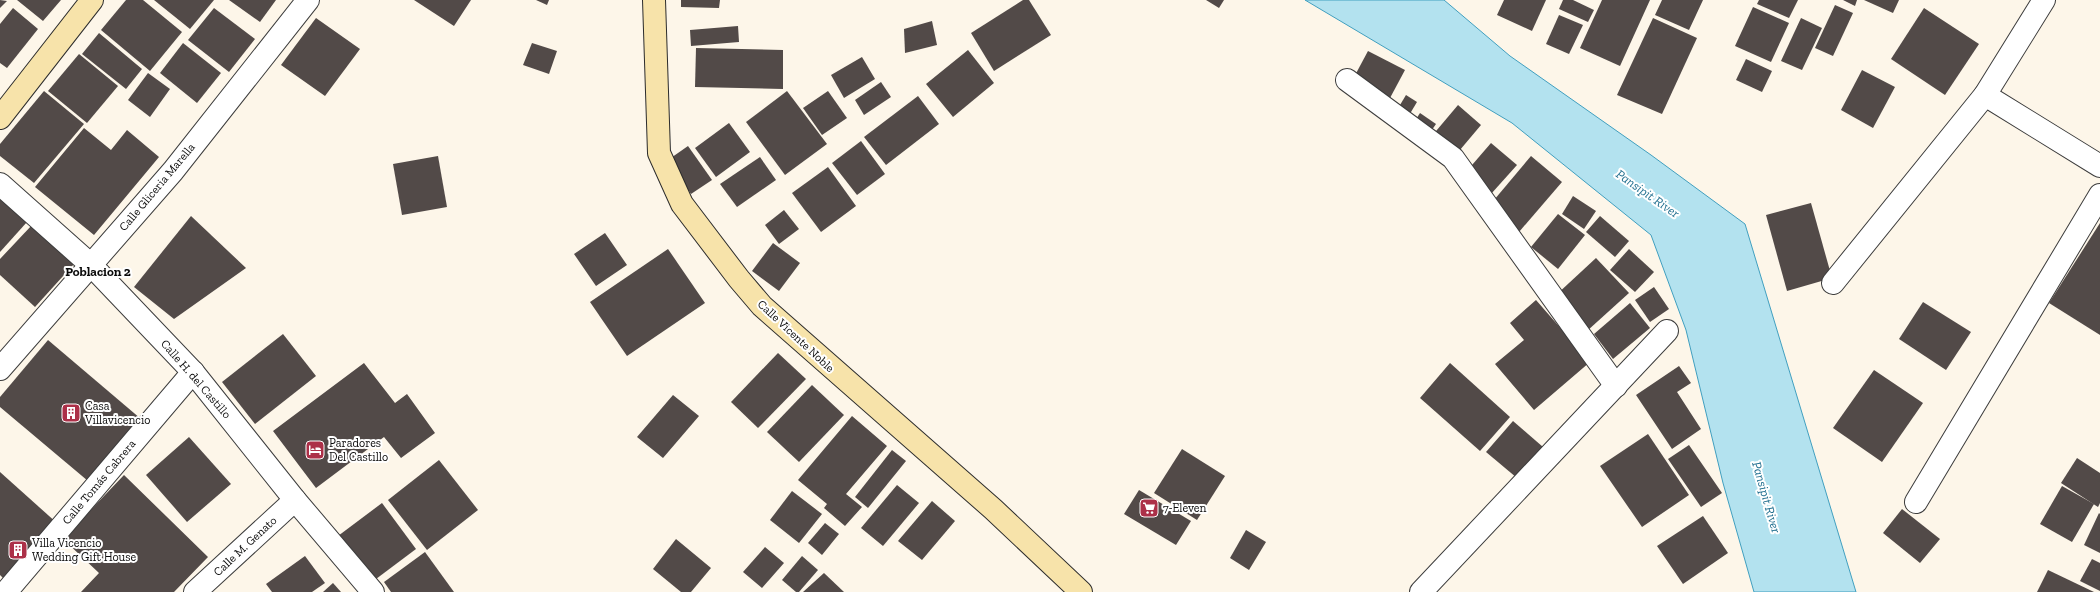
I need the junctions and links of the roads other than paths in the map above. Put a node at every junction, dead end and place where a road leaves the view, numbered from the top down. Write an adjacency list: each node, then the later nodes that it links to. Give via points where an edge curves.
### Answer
1 (92, 0): 7 (main road)
2 (308, 0): 11 (street, Calle Gliceria Marella, via 173,171)
3 (654, 0): 22 (main road, Calle Vicente Noble, via 659,153 682,204 738,279 762,306 993,510)
4 (2044, 0): 6 (street)
5 (1347, 80): 16 (street, via 1453,158)
6 (1985, 95): 8 (street); 12 (street)
7 (0, 118)
8 (2100, 166)
9 (0, 184): 11 (street, Calle H. del Castillo)
10 (2100, 195): 18 (street)
11 (91, 264): 14 (street, Calle Gliceria Marella); 15 (street, Calle H. del Castillo)
12 (1833, 283)
13 (1666, 331): 16 (street)
14 (0, 370)
15 (193, 372): 17 (street, Calle H. del Castillo); 19 (street, Calle Tomás Cabrera)
16 (1616, 386): 23 (street)
17 (295, 500): 20 (street, Calle M. Genato); 21 (street, Calle H. del Castillo)
18 (1916, 502)
19 (6, 592)
20 (195, 592)
21 (374, 592)
22 (1081, 592)
23 (1421, 592)

